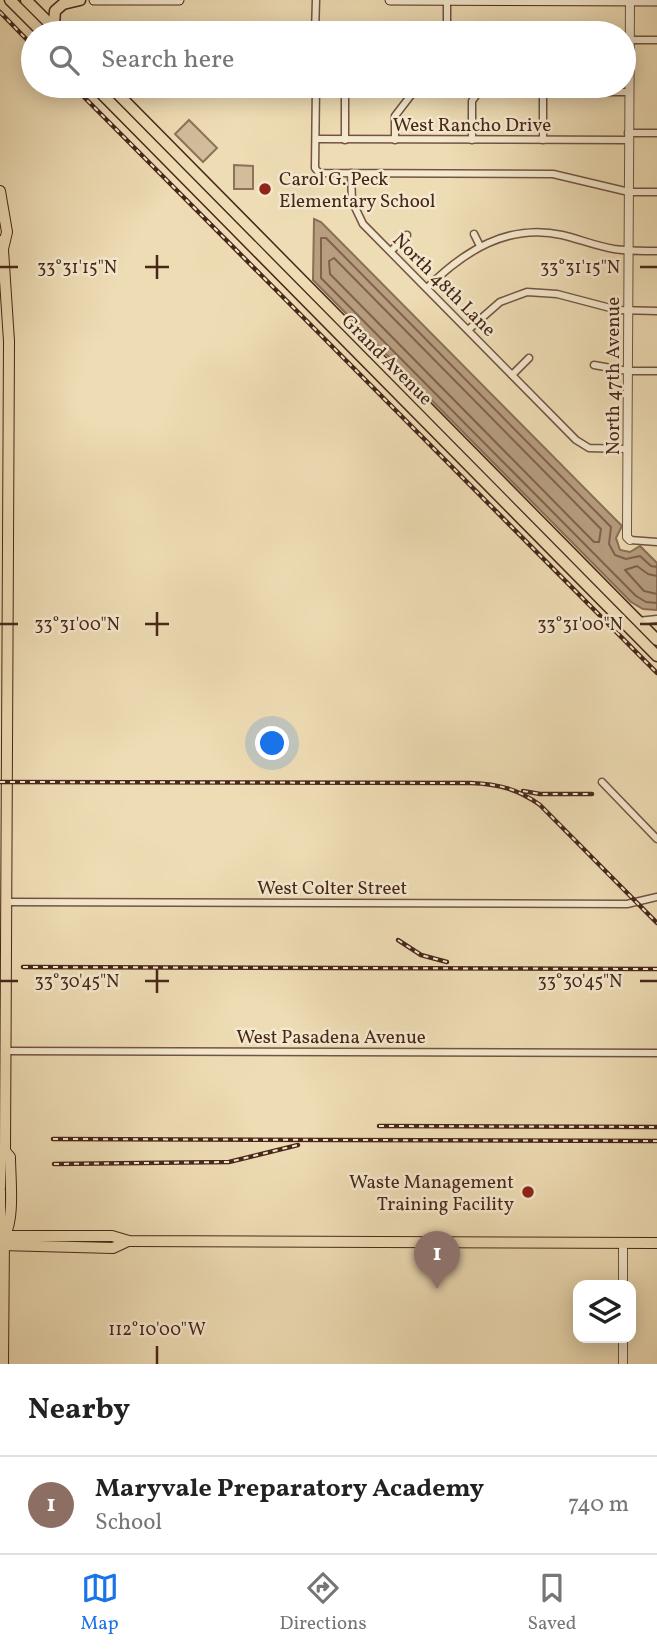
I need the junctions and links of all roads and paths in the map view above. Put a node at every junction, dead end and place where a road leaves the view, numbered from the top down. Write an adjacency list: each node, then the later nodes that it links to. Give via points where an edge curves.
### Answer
1 (10, 0): 13 (highway)
2 (80, 0): 15 (highway, via 63,4 55,11)
3 (94, 0): 4 (main road)
4 (179, 0)
5 (316, 0): 16 (street)
6 (390, 0): 7 (main road)
7 (447, 0): 8 (main road); 17 (street)
8 (499, 0): 9 (main road)
9 (552, 0): 10 (main road)
10 (630, 1): 11 (main road); 18 (street, North 47th Avenue)
11 (657, 1)
12 (32, 2): 13 (highway); 14 (highway)
13 (30, 20)
14 (49, 21)
15 (54, 21)
16 (316, 21)
17 (447, 21)
18 (628, 21)
19 (636, 37): 20 (street)
20 (657, 40)
21 (106, 98): 61 (highway, Grand Avenue)
22 (122, 98): 64 (highway, Grand Avenue)
23 (316, 98): 31 (street)
24 (345, 98): 32 (street)
25 (409, 98): 33 (street, via 395,116)
26 (474, 98): 34 (street)
27 (543, 98): 35 (street)
28 (629, 98): 30 (street, North 47th Avenue)
29 (657, 133): 30 (street, West Rancho Drive)
30 (629, 136): 35 (street, West Rancho Drive); 38 (street, North 47th Avenue)
31 (316, 139): 32 (street, West Rancho Drive); 36 (street, via 316,171)
32 (345, 139): 33 (street, West Rancho Drive)
33 (395, 140): 34 (street, West Rancho Drive)
34 (472, 140): 35 (street, West Rancho Drive)
35 (543, 140)
36 (351, 173): 38 (street, via 553,174); 45 (street, North 48th Lane, via 352,201 358,216)
37 (0, 191): 42 (main road, via 7,232)
38 (629, 192): 39 (street); 44 (street, North 47th Avenue)
39 (657, 192)
40 (474, 234): 43 (street)
41 (407, 235): 45 (street)
42 (2, 246): 48 (main road)
43 (480, 246): 44 (street, via 516,234 545,233); 47 (street)
44 (628, 250): 46 (street); 49 (street, North 47th Avenue)
45 (391, 251): 47 (street, North 48th Lane)
46 (657, 251)
47 (427, 288): 51 (street, North 48th Lane)
48 (4, 309): 58 (main road)
49 (628, 311): 50 (street); 51 (street, via 557,294 527,292 500,302); 54 (street, North 47th Avenue)
50 (657, 311)
51 (468, 330): 56 (street, North 48th Lane)
52 (528, 358): 56 (street)
53 (594, 365): 54 (street)
54 (628, 371): 55 (street); 57 (street, North 47th Avenue)
55 (657, 371)
56 (512, 374): 57 (street, North 48th Lane, via 582,444 595,449)
57 (627, 449): 59 (street, North 47th Avenue)
58 (4, 481): 63 (main road)
59 (630, 540): 60 (street)
60 (657, 542)
61 (604, 602): 65 (highway, via 643,635); 66 (highway, Grand Avenue)
62 (657, 619): 64 (street)
63 (4, 620): 70 (main road)
64 (638, 621): 65 (highway, Grand Avenue)
65 (656, 636)
66 (657, 656)
67 (602, 782): 68 (street)
68 (657, 839)
69 (657, 897): 70 (street, West Colter Street, via 627,904)
70 (6, 902): 71 (main road)
71 (5, 1051): 72 (street, West Pasadena Avenue); 73 (main road)
72 (657, 1053)
73 (5, 1151): 74 (main road); 75 (main road, via 10,1157 9,1229)
74 (0, 1189): 75 (main road)
75 (2, 1241): 76 (main road, via 113,1248 129,1241); 79 (main road)
76 (623, 1243): 77 (main road); 78 (street)
77 (657, 1243)
78 (623, 1280)
79 (2, 1340): 81 (main road)
80 (623, 1343): 82 (street)
81 (4, 1364)
82 (623, 1364)

